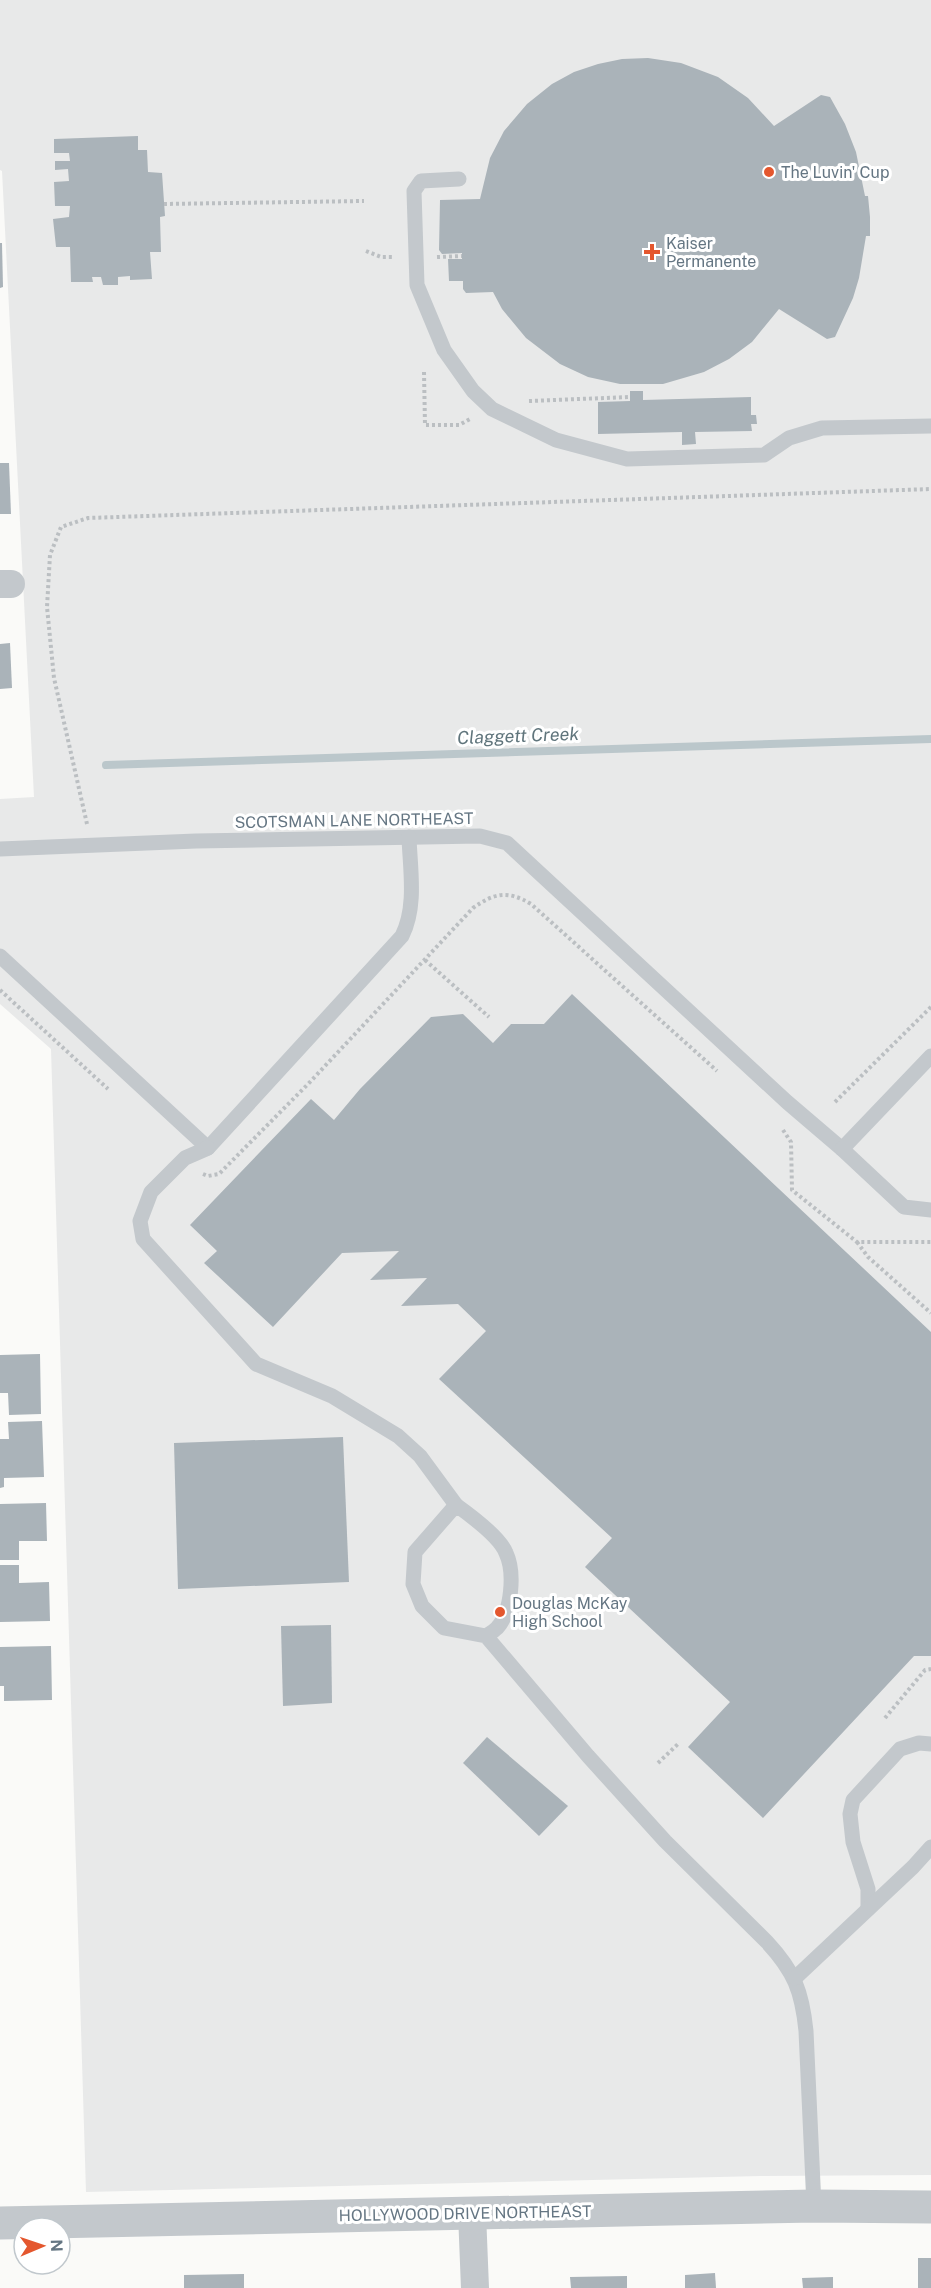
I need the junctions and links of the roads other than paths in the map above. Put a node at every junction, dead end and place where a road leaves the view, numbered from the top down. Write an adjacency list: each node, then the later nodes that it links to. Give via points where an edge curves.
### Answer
1 (459, 179): 2 (lane, via 421,181 414,190 417,285 444,350 473,391 492,409 556,440 627,459 764,455 789,438 822,428)
2 (931, 426)
3 (408, 837): 4 (lane, SCOTSMAN LANE NORTHEAST); 7 (lane, via 411,887 406,928 394,946); 8 (lane, SCOTSMAN LANE NORTHEAST, via 480,836 507,843)
4 (0, 849)
5 (0, 956): 7 (lane)
6 (931, 1056): 8 (lane)
7 (208, 1148): 10 (lane, via 185,1158 151,1192 140,1221 143,1239 256,1365 332,1396 398,1436 420,1456)
8 (842, 1149): 9 (lane, SCOTSMAN LANE NORTHEAST, via 904,1207)
9 (931, 1210)
10 (456, 1505): 11 (lane, via 476,1519 506,1551 510,1602 498,1627); 11 (lane, via 415,1552 413,1584 422,1606 444,1628)
11 (486, 1636): 15 (lane, via 588,1756 665,1841 783,1959)
12 (931, 1744): 14 (lane, via 900,1749 853,1800 853,1842 868,1889)
13 (931, 1846): 14 (lane)
14 (868, 1909): 15 (lane)
15 (795, 1978): 16 (lane, via 804,2004)
16 (814, 2206): 17 (street, HOLLYWOOD DRIVE NORTHEAST); 18 (street, HOLLYWOOD DRIVE NORTHEAST)
17 (931, 2207)
18 (472, 2213): 19 (street, HOLLYWOOD DRIVE NORTHEAST); 20 (street)
19 (0, 2223)
20 (475, 2288)

